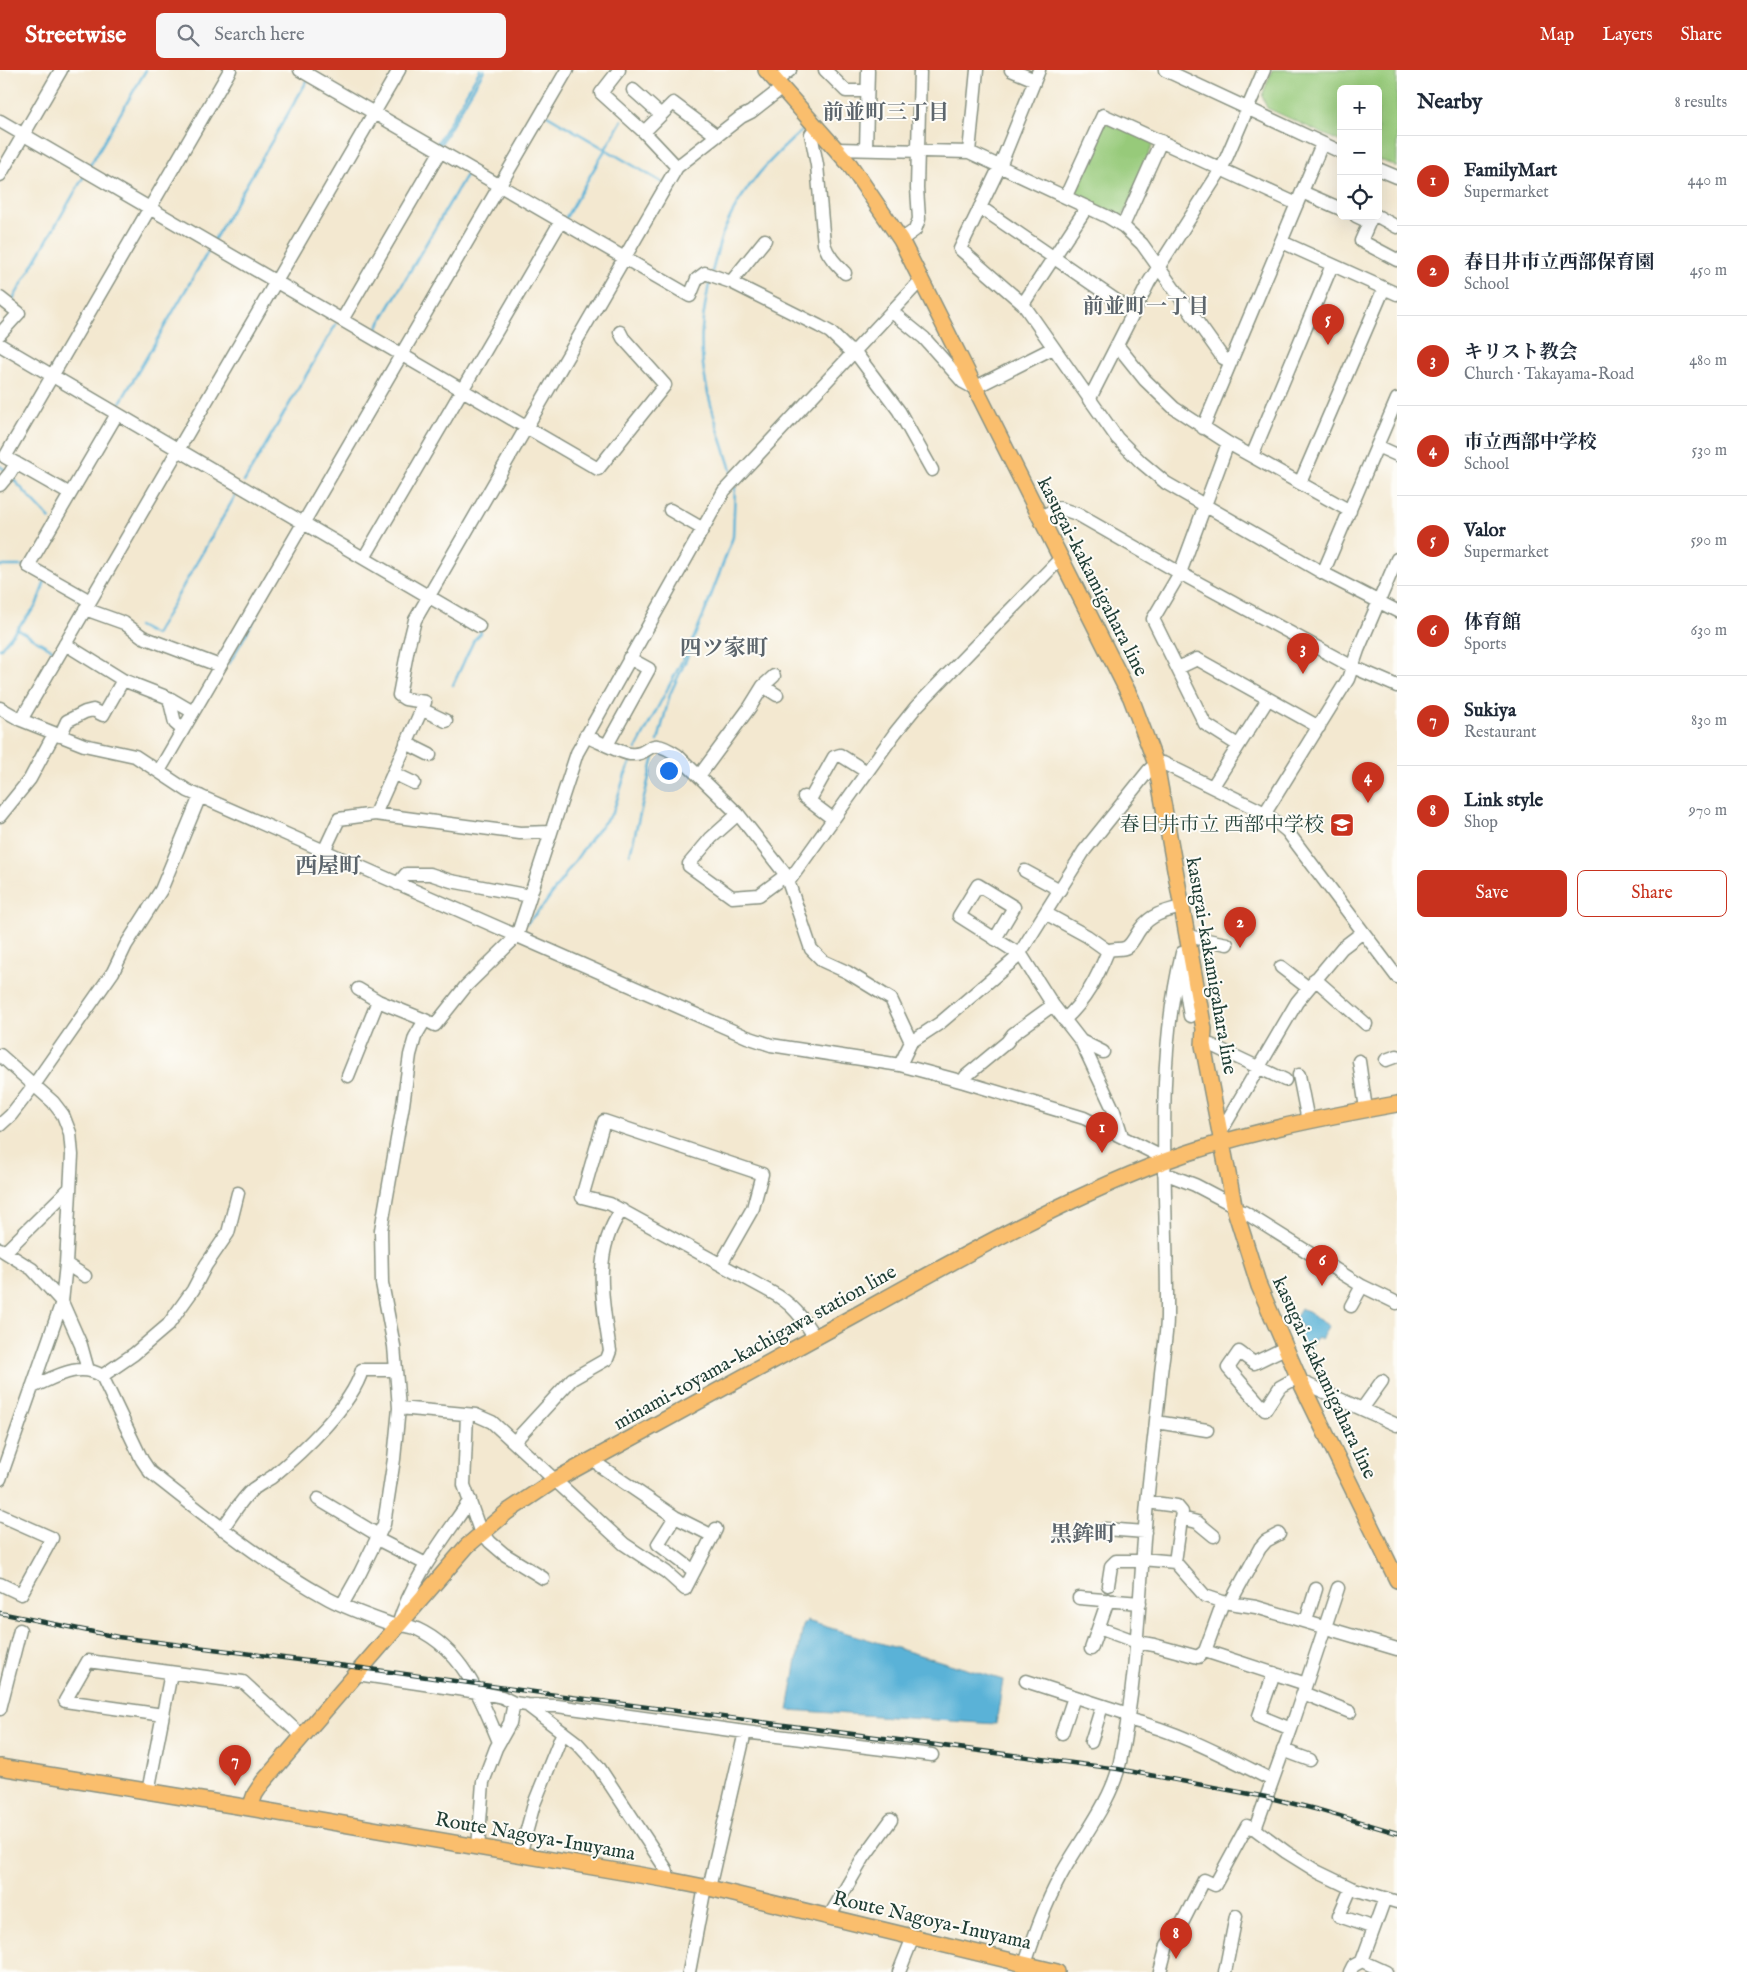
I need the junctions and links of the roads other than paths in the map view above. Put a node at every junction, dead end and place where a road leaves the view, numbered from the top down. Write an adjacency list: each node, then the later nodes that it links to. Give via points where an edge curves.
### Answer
1 (62, 70): 25 (street)
2 (230, 70): 48 (street)
3 (300, 70): 20 (street)
4 (399, 70): 20 (street)
5 (567, 70): 41 (street)
6 (618, 70): 24 (street, via 601,93)
7 (790, 70): 16 (street)
8 (825, 70): 18 (street, via 846,91)
9 (868, 70): 18 (street)
10 (920, 70): 32 (street)
11 (977, 70): 34 (street)
12 (1011, 70): 15 (street)
13 (1165, 70): 19 (street)
14 (1264, 70): 19 (street)
15 (1037, 75): 35 (street)
16 (775, 80): 23 (main road, kasugai-kakamigahara line); 26 (street)
17 (633, 90): 21 (street)
18 (867, 91): 30 (street)
19 (1249, 108): 28 (street); 37 (street)
20 (374, 113): 33 (street); 64 (street)
21 (661, 114): 24 (street); 26 (street, via 673,103)
22 (0, 122): 25 (street)
23 (816, 128): 29 (main road, kasugai-kakamigahara line); 62 (street, via 811,134 824,244 833,262)
24 (644, 132): 36 (street)
25 (24, 135): 39 (street); 48 (street)
26 (717, 136): 36 (street)
27 (1161, 141): 37 (street); 43 (street, via 1103,115); 52 (street)
28 (1322, 144): 31 (street); 42 (street)
29 (836, 148): 30 (street); 55 (main road, kasugai-kakamigahara line)
30 (866, 149): 32 (street)
31 (1337, 150)
32 (918, 151): 34 (street); 55 (street, via 919,219 915,230)
33 (440, 152): 41 (street); 72 (street)
34 (968, 152): 35 (street)
35 (1000, 166): 43 (street); 46 (street)
36 (677, 167): 58 (street)
37 (1222, 168): 44 (street); 61 (street)
38 (1382, 171): 40 (street)
39 (0, 175)
40 (1397, 177)
41 (500, 186): 51 (street); 79 (street)
42 (1302, 192): 44 (street); 47 (street)
43 (1066, 196): 45 (street)
44 (1298, 204): 56 (street)
45 (1087, 206): 52 (street); 57 (street)
46 (980, 207): 57 (street); 69 (street, via 960,249)
47 (1337, 207)
48 (149, 208): 64 (street); 81 (street)
49 (1372, 220): 59 (street, via 1361,242)
50 (1378, 220): 53 (street)
51 (561, 221): 58 (street); 83 (street)
52 (1123, 226): 61 (street, via 1142,244)
53 (1397, 227)
54 (765, 240): 65 (street)
55 (901, 240): 63 (main road, kasugai-kakamigahara line)
56 (1282, 242): 60 (street); 80 (street)
57 (1054, 256): 69 (street); 71 (street)
58 (626, 258): 65 (street, via 690,296 697,279 705,273); 88 (street)
59 (1397, 260)
60 (1332, 264): 66 (street); 93 (street)
61 (1158, 268): 71 (street); 80 (street, via 1223,358)
62 (845, 273)
63 (921, 280): 70 (street); 82 (main road, kasugai-kakamigahara line)
64 (275, 282): 72 (street); 91 (street)
65 (731, 282): 78 (street, via 830,332)
66 (1384, 288): 67 (street); 96 (street)
67 (1397, 294)
68 (0, 298): 74 (street, via 19,313)
69 (1023, 304): 77 (street)
70 (892, 312): 78 (street); 82 (street, via 924,338 963,382)
71 (1133, 312): 76 (street)
72 (342, 320): 79 (street)
73 (620, 332): 88 (street, via 665,385 598,469)
74 (0, 334)
75 (0, 345): 81 (street)
76 (1118, 345): 85 (street); 87 (street, via 1145,380 1174,408)
77 (1053, 348): 82 (street); 85 (street)
78 (854, 353): 95 (street, via 899,411); 104 (street, via 724,491)
79 (402, 355): 83 (street); 103 (street)
80 (1230, 362): 87 (street)
81 (51, 376): 86 (street); 94 (street, via 5,457)
82 (974, 388): 102 (main road, kasugai-kakamigahara line)
83 (462, 391): 88 (street); 105 (street)
84 (1397, 399): 90 (street)
85 (1089, 400): 99 (street, via 1117,438 1141,462 1166,483)
86 (117, 414): 91 (street); 98 (street)
87 (1203, 428): 89 (street)
88 (527, 429): 110 (street)
89 (1228, 443): 93 (street); 99 (street)
90 (1378, 446): 92 (street); 101 (street)
91 (178, 449): 103 (street); 112 (street)
92 (1397, 455)
93 (1252, 456): 96 (street)
94 (16, 463): 97 (street); 98 (street)
95 (932, 470)
96 (1300, 483): 101 (street)
97 (0, 485)
98 (70, 494): 112 (street, via 28,566)
99 (1204, 506): 108 (street); 109 (street)
100 (670, 510): 104 (street)
101 (1350, 511): 109 (street)
102 (1040, 517): 106 (main road, kasugai-kakamigahara line); 108 (street, via 1059,508 1077,514)
103 (304, 523): 105 (street); 117 (street)
104 (702, 529): 116 (street)
105 (364, 558): 110 (street)
106 (1060, 559): 140 (main road, kasugai-kakamigahara line, via 1131,698); 142 (street, via 916,707)
107 (1397, 559): 111 (street)
108 (1180, 573): 118 (street, via 1153,618); 119 (street)
109 (1323, 573): 111 (street)
110 (429, 596): 114 (street); 127 (street, via 415,620 399,695 425,702)
111 (1378, 602): 113 (street); 119 (street)
112 (87, 605): 115 (street); 117 (street, via 124,623 143,637)
113 (1397, 611)
114 (479, 626)
115 (65, 644): 121 (street); 130 (street)
116 (629, 658): 135 (street); 137 (street, via 649,670)
117 (220, 666): 128 (street)
118 (1178, 668): 126 (street, via 1197,659); 138 (street, via 1205,724)
119 (1353, 668): 123 (street); 132 (street)
120 (774, 676): 122 (street)
121 (123, 680): 125 (street); 134 (street, via 103,715 93,710 85,712 67,721)
122 (763, 686): 124 (street); 144 (street)
123 (1397, 686)
124 (777, 695)
125 (169, 698): 128 (street); 133 (street, via 175,723)
126 (1268, 699): 132 (street); 138 (street)
127 (421, 709): 131 (street); 136 (street)
128 (193, 712): 133 (street)
129 (2, 713): 130 (street)
130 (21, 720): 134 (street)
131 (446, 721)
132 (1319, 726): 148 (street)
133 (183, 730): 141 (street)
134 (57, 735): 141 (street, via 84,745 135,756); 151 (street, via 30,779)
135 (586, 736): 137 (street); 153 (street, via 577,752)
136 (406, 744): 139 (street); 143 (street)
137 (606, 745): 144 (street, via 630,754 656,745 666,747)
138 (1238, 745): 146 (street)
139 (430, 755)
140 (1156, 764): 146 (street, via 1163,763); 158 (street, via 1084,851); 160 (main road, kasugai-kakamigahara line)
141 (159, 771): 147 (street)
142 (866, 772): 152 (street); 152 (street, via 840,755 834,757 808,797)
143 (393, 773): 145 (street); 149 (street)
144 (699, 776): 150 (street)
145 (414, 783)
146 (1213, 786): 148 (street)
147 (200, 796): 154 (street); 191 (street, via 160,890 113,972)
148 (1265, 813): 162 (street, via 1287,832)
149 (375, 814): 153 (street, via 520,833); 154 (street, via 339,819)
150 (738, 814): 156 (street); 156 (street, via 711,838 689,866 732,897 759,895)
151 (0, 816)
152 (833, 818): 156 (street)
153 (550, 832): 159 (street)
154 (324, 851): 157 (street)
155 (1026, 871): 158 (street)
156 (788, 878): 180 (street, via 811,949 823,961 891,999)
157 (398, 884): 159 (street, via 406,874 430,874); 163 (street)
158 (1060, 890): 161 (street)
159 (530, 896): 163 (street)
160 (1182, 907): 166 (main road, kasugai-kakamigahara line); 167 (street, via 1160,912 1146,921 1129,946)
161 (1045, 914): 167 (street); 168 (street)
162 (1363, 932): 170 (street); 171 (street, via 1342,948)
163 (514, 935): 176 (street, via 435,1025); 185 (street, via 747,1037 771,1045)
164 (995, 939): 164 (street, via 959,916 978,885 1014,907); 168 (street)
165 (1227, 944): 166 (street)
166 (1186, 949): 175 (street); 181 (main road, kasugai-kakamigahara line, via 1204,1029); 198 (street, via 1174,985 1167,1035)
167 (1108, 951): 177 (street, via 1089,992)
168 (1020, 953): 174 (street); 180 (street, via 940,1023)
169 (1281, 968): 171 (street)
170 (1397, 977)
171 (1311, 983): 178 (street); 186 (street)
172 (358, 989): 173 (street)
173 (378, 1001): 176 (street); 188 (street)
174 (1054, 1004): 177 (street); 190 (street, via 1013,1034 966,1076)
175 (1190, 1016)
176 (425, 1020): 214 (street, via 410,1054 381,1230 382,1283)
177 (1064, 1020): 179 (street)
178 (1366, 1024)
179 (1081, 1041): 182 (street); 196 (street, via 1114,1111)
180 (911, 1042): 185 (street)
181 (1203, 1045): 186 (street); 197 (main road, kasugai-kakamigahara line)
182 (1103, 1052)
183 (0, 1056): 191 (street)
184 (1359, 1061): 193 (street)
185 (900, 1065): 190 (street)
186 (1259, 1067): 189 (street); 197 (street)
187 (1299, 1075): 194 (street)
188 (348, 1076)
189 (1285, 1080)
190 (964, 1082): 196 (street, via 1084,1118)
191 (34, 1085): 195 (street); 199 (street, via 54,1102 70,1133)
192 (1397, 1104): 193 (main road, minami-toyama-kachigawa station line)
193 (1366, 1109): 194 (main road, minami-toyama-kachigawa station line)
194 (1308, 1121): 197 (main road, minami-toyama-kachigawa station line)
195 (0, 1124)
196 (1122, 1136): 198 (street)
197 (1221, 1137): 198 (main road, minami-toyama-kachigawa station line); 201 (main road, kasugai-kakamigahara line)
198 (1164, 1164): 201 (street); 211 (main road, minami-toyama-kachigawa station line, via 1091,1191 1004,1233); 222 (street, via 1167,1319)
199 (70, 1188): 203 (street); 204 (street)
200 (238, 1194): 215 (street, via 228,1233 168,1325)
201 (1235, 1208): 207 (street); 212 (main road, kasugai-kakamigahara line, via 1259,1286)
202 (622, 1210): 205 (street); 205 (street, via 582,1197 604,1121 762,1174 753,1208); 225 (street, via 608,1238 603,1259 601,1296 610,1351 607,1359 572,1379)
203 (2, 1251): 208 (street, via 32,1269)
204 (66, 1264): 206 (street); 208 (street)
205 (721, 1264): 211 (street, via 781,1297 802,1316)
206 (85, 1276)
207 (1362, 1286): 209 (street); 210 (street)
208 (62, 1302): 213 (street); 218 (street)
209 (1397, 1303)
210 (1351, 1306)
211 (815, 1338): 226 (main road, minami-toyama-kachigawa station line)
212 (1285, 1348): 216 (main road, kasugai-kakamigahara line); 216 (street, via 1254,1363 1239,1352 1228,1368 1265,1410 1280,1386)
213 (88, 1370): 215 (street); 218 (street, via 75,1370)
214 (396, 1370): 219 (street); 235 (street, via 362,1370 353,1392 324,1429 272,1477 251,1490)
215 (102, 1376): 235 (street, via 150,1472)
216 (1299, 1379): 220 (street); 247 (main road, kasugai-kakamigahara line)
217 (1382, 1381): 220 (street)
218 (32, 1387): 227 (street)
219 (398, 1408): 221 (street); 241 (street, via 387,1506)
220 (1362, 1409): 223 (street)
221 (467, 1416): 225 (street, via 483,1417); 230 (street, via 464,1485)
222 (1156, 1422): 224 (street); 231 (street)
223 (1397, 1425)
224 (1207, 1430)
225 (514, 1442): 228 (street)
226 (596, 1458): 228 (main road, minami-toyama-kachigawa station line); 233 (street, via 600,1466)
227 (0, 1479)
228 (555, 1480): 238 (main road, minami-toyama-kachigawa station line); 245 (street, via 624,1544 685,1589)
229 (318, 1499): 241 (street)
230 (470, 1500): 238 (street); 244 (street)
231 (1147, 1502): 234 (street, via 1177,1506 1182,1512); 237 (street)
232 (0, 1515): 248 (street, via 52,1538 21,1594)
233 (676, 1517): 245 (street, via 658,1544); 245 (street, via 715,1533)
234 (1181, 1518): 240 (street, via 1197,1522); 243 (street)
235 (222, 1529): 256 (street, via 304,1584)
236 (1105, 1529): 237 (street)
237 (1145, 1532): 242 (street)
238 (482, 1533): 246 (street, via 504,1554); 258 (main road, minami-toyama-kachigawa station line)
239 (1279, 1534): 255 (street, via 1260,1548)
240 (1214, 1536)
241 (378, 1537): 244 (street); 256 (street)
242 (1142, 1560): 243 (street); 249 (street, via 1116,1561 1111,1566); 254 (street)
243 (1175, 1562): 255 (street, via 1205,1596)
244 (426, 1564): 258 (street)
245 (694, 1572)
246 (543, 1578)
247 (1397, 1580)
248 (0, 1584)
249 (1108, 1585)
250 (1338, 1588): 259 (street)
251 (1316, 1589): 257 (street)
252 (1079, 1598): 253 (street)
253 (1108, 1600): 254 (street); 260 (street)
254 (1140, 1603): 262 (street)
255 (1226, 1603): 257 (street, via 1256,1607); 265 (street)
256 (342, 1605): 258 (street)
257 (1306, 1622): 259 (street)
258 (397, 1626): 268 (main road, minami-toyama-kachigawa station line); 271 (street, via 416,1628 453,1655)
259 (1325, 1627): 264 (street); 270 (street)
260 (1099, 1628): 262 (street); 263 (street)
261 (20, 1630): 276 (street)
262 (1137, 1642): 265 (street, via 1198,1657); 279 (street)
263 (1091, 1649)
264 (1397, 1649)
265 (1205, 1651): 267 (street)
266 (171, 1673): 278 (street); 278 (street, via 88,1661 65,1701); 284 (street, via 243,1682)
267 (1274, 1673): 270 (street); 280 (street, via 1259,1716)
268 (357, 1674): 271 (street); 284 (main road, minami-toyama-kachigawa station line)
269 (1026, 1681): 272 (street)
270 (1305, 1688): 277 (street); 280 (street)
271 (478, 1692): 273 (street); 285 (street)
272 (1074, 1696): 275 (street); 283 (street)
273 (514, 1703): 274 (street); 285 (street, via 510,1722)
274 (527, 1705): 281 (street); 282 (street, via 557,1706)
275 (1102, 1706): 279 (street); 286 (street)
276 (0, 1709)
277 (1350, 1712)
278 (163, 1715): 292 (street)
279 (1128, 1716): 291 (street, via 1185,1737); 307 (street, via 1120,1765 1113,1783 1060,1876)
280 (1291, 1729): 287 (street)
281 (563, 1732): 297 (street, via 534,1804); 298 (street, via 598,1766 666,1869)
282 (745, 1732): 288 (street); 299 (street)
283 (1062, 1733)
284 (303, 1737): 293 (main road, minami-toyama-kachigawa station line, via 263,1782)
285 (499, 1742): 296 (street, via 483,1782)
286 (1091, 1742)
287 (1283, 1750): 289 (street); 291 (street)
288 (932, 1755)
289 (1310, 1760)
290 (0, 1766): 292 (main road, Route Nagoya-Inuyama)
291 (1272, 1780): 295 (street)
292 (148, 1792): 293 (main road, Route Nagoya-Inuyama)
293 (250, 1808): 296 (main road, Route Nagoya-Inuyama)
294 (891, 1820): 303 (street, via 864,1857)
295 (1255, 1829): 300 (street, via 1286,1852); 311 (street, via 1247,1826 1215,1885 1200,1877 1176,1935 1167,1945)
296 (478, 1848): 297 (main road, Route Nagoya-Inuyama)
297 (520, 1855): 298 (main road, Route Nagoya-Inuyama)
298 (669, 1880): 299 (main road, Route Nagoya-Inuyama)
299 (707, 1888): 303 (main road, Route Nagoya-Inuyama); 308 (street)
300 (1351, 1888): 301 (street); 304 (street, via 1339,1916)
301 (1391, 1900): 304 (street)
302 (1236, 1916): 312 (street)
303 (830, 1917): 305 (main road, Route Nagoya-Inuyama)
304 (1374, 1928): 306 (street)
305 (913, 1937): 307 (main road, Route Nagoya-Inuyama); 309 (street)
306 (1362, 1961): 313 (street); 314 (street)
307 (1021, 1966): 310 (main road, Route Nagoya-Inuyama)
308 (689, 1972)
309 (899, 1972)
310 (1057, 1972)
311 (1160, 1972)
312 (1225, 1972)
313 (1350, 1972)
314 (1386, 1972)

